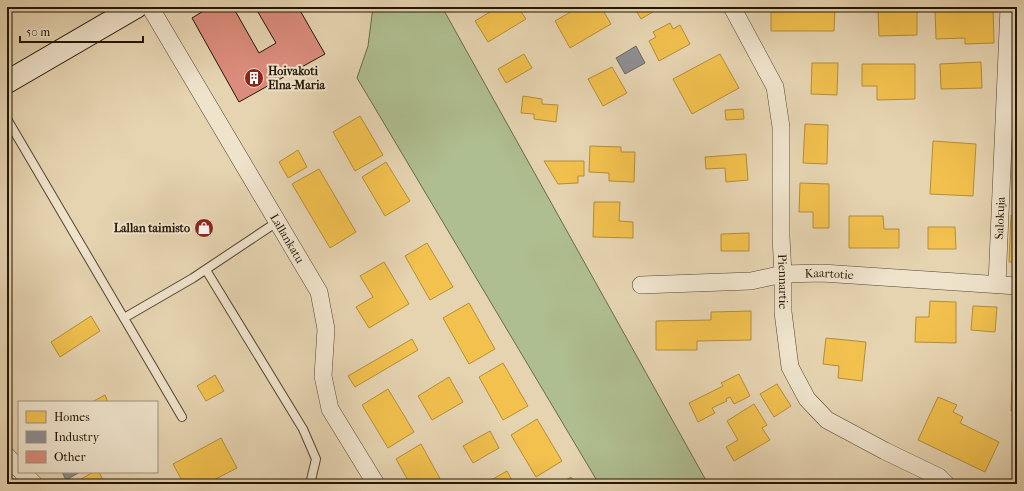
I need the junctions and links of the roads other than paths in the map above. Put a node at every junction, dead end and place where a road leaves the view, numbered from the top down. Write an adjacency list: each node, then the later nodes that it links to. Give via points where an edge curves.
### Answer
1 (136, 7): 5 (street)
2 (150, 7): 7 (street, Lallankatu)
3 (732, 7): 9 (street, Piennartie, via 774,87 781,127 781,238)
4 (1009, 7): 10 (street, Salokuja)
5 (7, 82)
6 (7, 119): 13 (lane)
7 (277, 222): 8 (lane); 20 (street, Lallankatu, via 319,292 326,328 323,376 330,409)
8 (206, 270): 13 (lane); 19 (lane, via 303,429 316,459)
9 (784, 274): 10 (street, Kaartotie, via 822,273); 11 (street, Kaartotie, via 751,281); 21 (street, Piennartie, via 783,312 790,366 807,399 827,420 939,477)
10 (997, 284): 12 (street, Kaartotie)
11 (641, 285)
12 (1017, 286)
13 (124, 318): 14 (lane)
14 (182, 416)
15 (7, 456): 16 (street)
16 (18, 468)
17 (23, 473): 18 (street)
18 (34, 484)
19 (310, 484)
20 (376, 484)
21 (946, 484)

